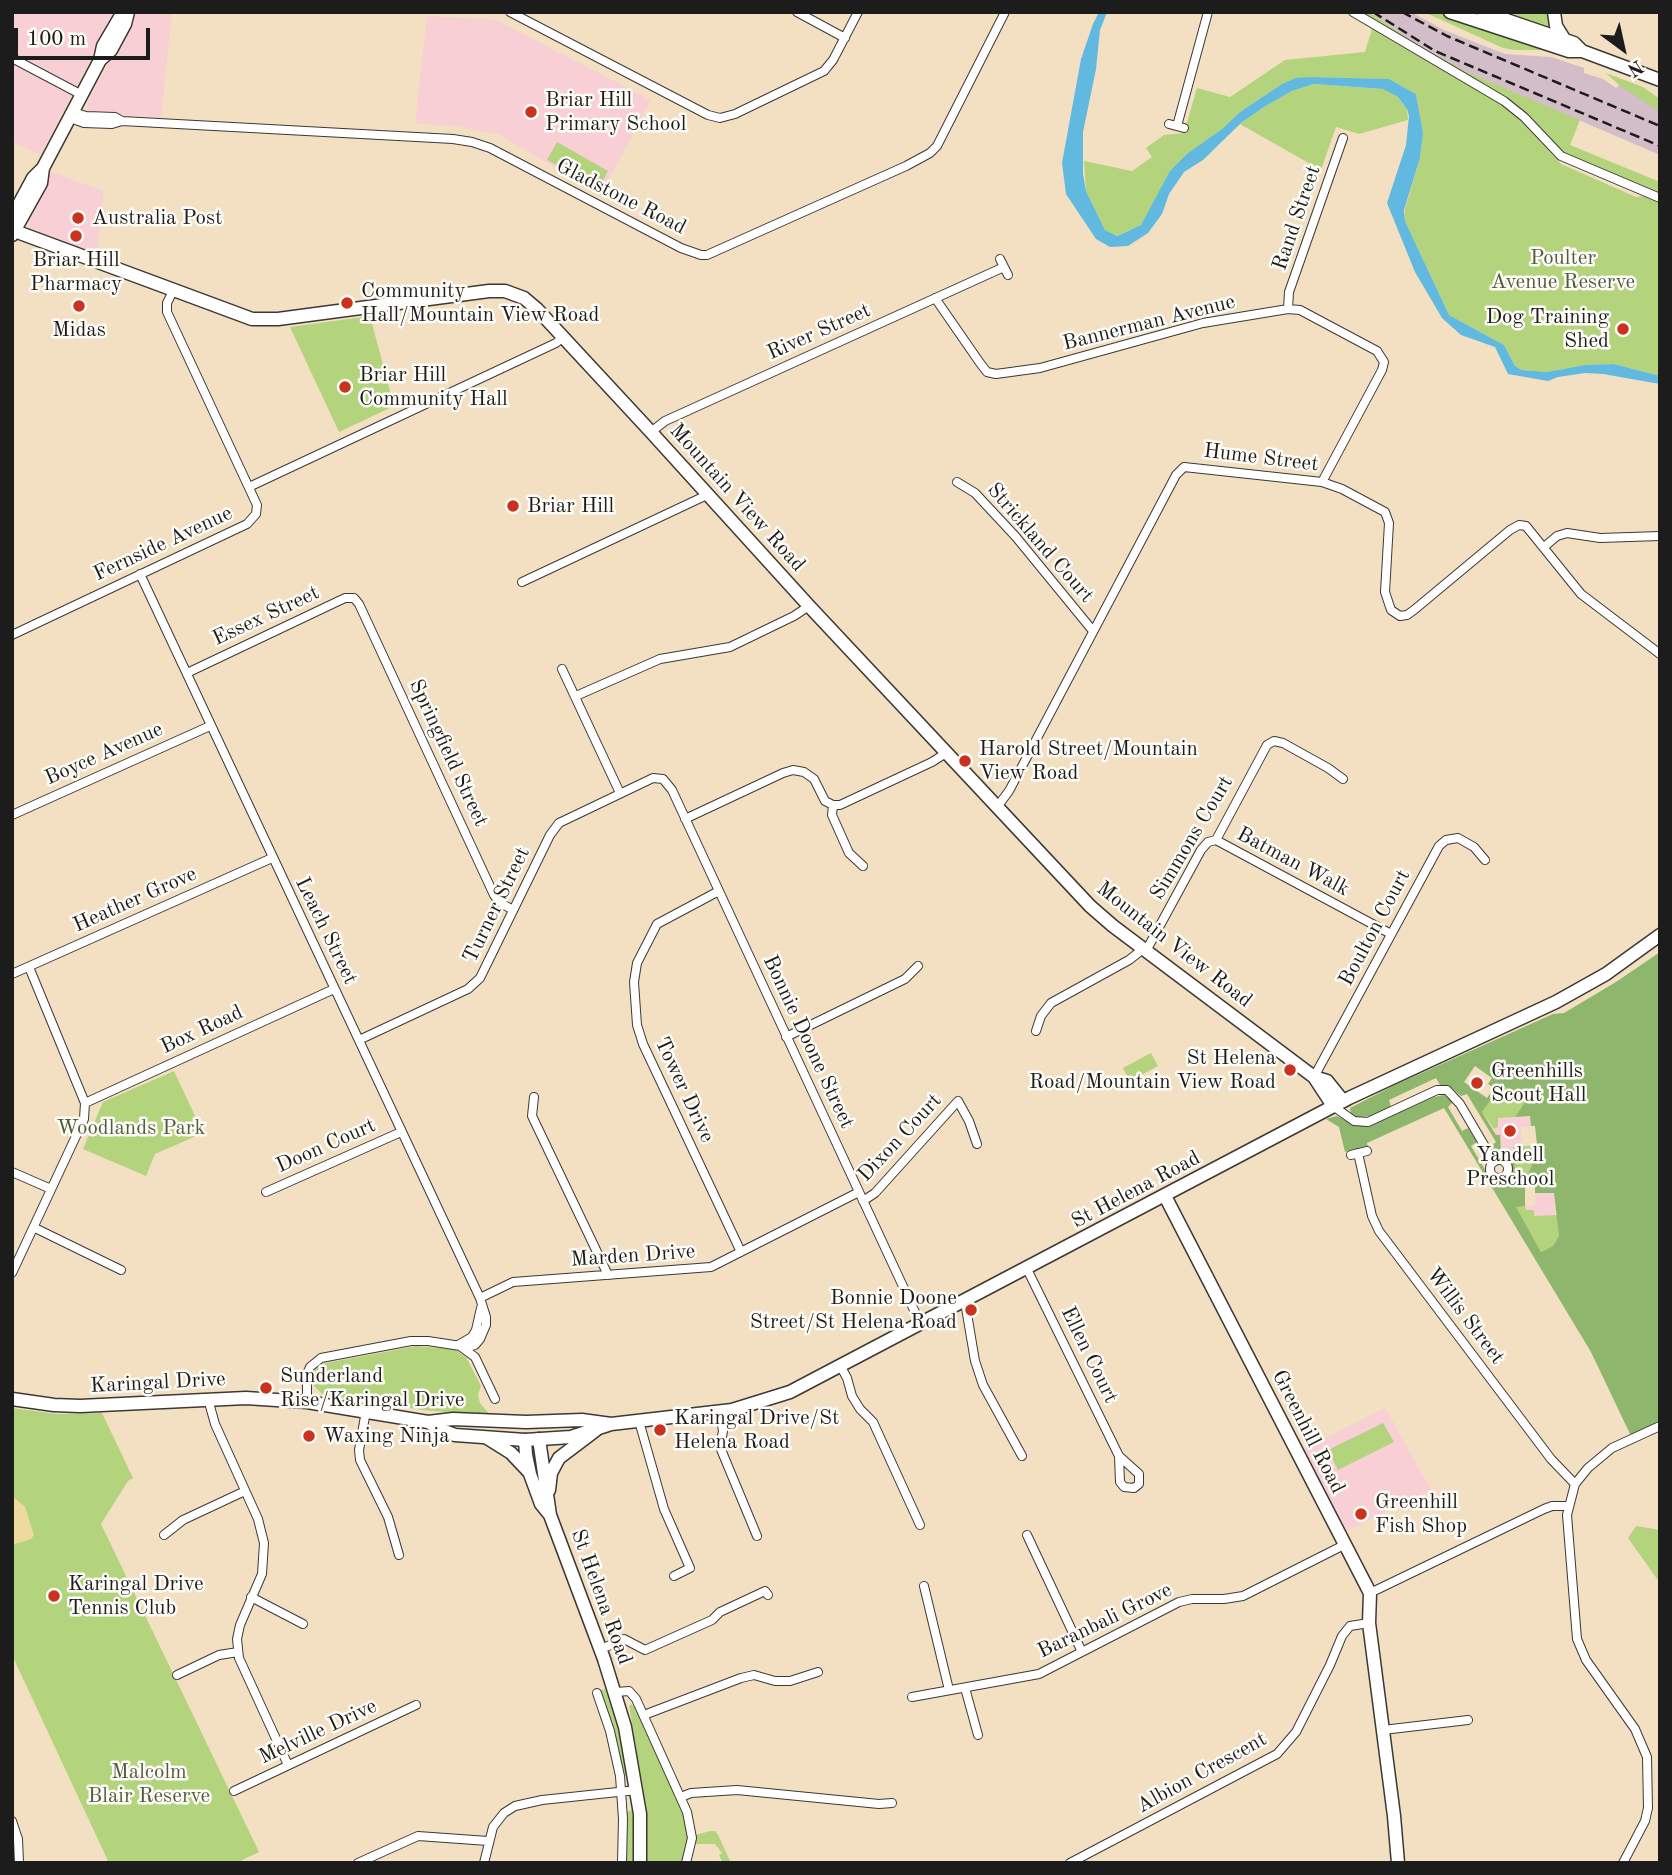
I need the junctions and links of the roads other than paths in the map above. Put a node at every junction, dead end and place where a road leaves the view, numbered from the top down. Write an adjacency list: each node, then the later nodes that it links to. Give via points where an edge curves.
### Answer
1 (125, 12): 16 (main road, via 125,24)
2 (510, 12): 11 (street, via 720,118 820,75)
3 (797, 12): 11 (street)
4 (858, 12): 11 (street)
5 (1005, 12): 17 (street, Gladstone Road, via 930,153 701,256 472,142)
6 (1208, 12): 18 (street)
7 (1353, 12): 21 (street, via 1504,102 1561,156)
8 (1450, 12): 13 (main road, via 1569,51)
9 (1483, 12): 12 (main road)
10 (1554, 12): 12 (main road)
11 (845, 38)
12 (1564, 39): 13 (main road)
13 (1583, 51): 15 (main road)
14 (12, 58): 16 (street)
15 (1660, 80)
16 (82, 95): 17 (main road)
17 (71, 115): 20 (main road)
18 (1177, 126)
19 (1343, 138): 27 (street, Rand Street, via 1289,292)
20 (43, 168): 22 (main road); 23 (main road, via 41,183)
21 (1660, 198)
22 (12, 217)
23 (13, 232): 25 (main road, Mountain View Road)
24 (1004, 267): 26 (street, River Street)
25 (173, 290): 28 (main road, Mountain View Road, via 244,317 267,320 505,291 531,303); 32 (street, Fernside Avenue, via 167,312)
26 (935, 298): 27 (street, Bannerman Avenue, via 979,363 996,374 1040,369 1203,323); 29 (street, River Street, via 664,421)
27 (1288, 309): 31 (street, Bannerman Avenue, via 1300,310 1377,351 1384,362)
28 (563, 337): 29 (main road, Mountain View Road); 32 (street)
29 (651, 432): 33 (main road, Mountain View Road)
30 (957, 482): 40 (street, Strickland Court, via 975,493 1016,537)
31 (1322, 482): 35 (street, Hume Street, via 1387,515 1385,592 1391,610 1400,616 1415,610 1515,527 1530,529); 40 (street, Hume Street, via 1181,468)
32 (249, 487): 36 (street, Fernside Avenue, via 257,505 253,520)
33 (707, 495): 37 (street); 39 (main road, Mountain View Road)
34 (1660, 536): 35 (street, via 1600,538 1567,533)
35 (1544, 547): 42 (street, Hume Street, via 1581,594)
36 (140, 574): 41 (street, Fernside Avenue); 44 (street, Leach Street)
37 (522, 582)
38 (359, 604): 44 (street, Essex Street, via 354,598 345,598); 60 (street, Springfield Street, via 494,895)
39 (809, 606): 45 (street, via 730,647 660,659); 47 (main road, Mountain View Road)
40 (1093, 631): 52 (street, Hume Street, via 1009,791)
41 (12, 635)
42 (1660, 654)
43 (562, 668): 45 (street)
44 (187, 673): 46 (street, Leach Street)
45 (576, 696): 50 (street)
46 (210, 726): 53 (street, Boyce Avenue); 56 (street, Leach Street)
47 (946, 753): 51 (street, via 840,806); 52 (main road, Mountain View Road)
48 (659, 777): 50 (street, Turner Street); 54 (street, Bonnie Doone Street, via 668,784)
49 (1343, 779): 55 (street, Simmons Court, via 1283,743 1270,743)
50 (621, 793): 60 (street, Turner Street, via 556,825)
51 (833, 805): 54 (street, via 825,801 814,779 793,770); 58 (street, via 832,816 849,853)
52 (996, 807): 63 (main road, Mountain View Road, via 1090,906)
53 (12, 815)
54 (685, 819): 59 (street, Bonnie Doone Street)
55 (1216, 840): 61 (street, Batman Walk); 63 (street, Simmons Court, via 1201,850)
56 (272, 858): 65 (street, Heather Grove); 67 (street, Leach Street)
57 (1485, 860): 61 (street, Boulton Court, via 1458,838 1443,842)
58 (863, 866)
59 (718, 891): 69 (street, Bonnie Doone Street); 86 (street, Tower Drive, via 657,924 635,972 635,1004 643,1044)
60 (513, 910): 70 (street, Turner Street, via 474,985)
61 (1391, 934): 71 (street, Boulton Court)
62 (1660, 935): 74 (main road, St Helena Road, via 1606,974 1556,1002)
63 (1145, 950): 68 (street, via 1051,1003); 71 (main road, Mountain View Road)
64 (918, 966): 69 (street, via 905,979)
65 (29, 967): 66 (street, Heather Grove); 73 (street)
66 (12, 974)
67 (334, 989): 70 (street, Leach Street); 73 (street, Box Road)
68 (1036, 1031)
69 (786, 1037): 82 (street, Bonnie Doone Street)
70 (359, 1040): 75 (street, Leach Street)
71 (1314, 1077): 74 (main road, Mountain View Road)
72 (534, 1097): 90 (street, via 532,1116)
73 (85, 1103): 80 (street, via 84,1119)
74 (1340, 1107): 78 (street, via 1353,1121 1371,1121 1437,1090 1447,1090); 83 (main road, St Helena Road)
75 (401, 1132): 81 (street, Doon Court); 91 (street, Leach Street)
76 (977, 1144): 84 (street, Dixon Court, via 958,1101)
77 (1358, 1153): 113 (street, Willis Street, via 1379,1231 1551,1459)
78 (1494, 1162)
79 (12, 1172): 80 (street)
80 (51, 1189): 85 (street)
81 (266, 1192)
82 (859, 1192): 84 (street, Bonnie Doone Street); 86 (street, Marden Drive)
83 (1165, 1196): 87 (main road, St Helena Road); 122 (main road, Greenhill Road)
84 (863, 1201): 93 (street, Bonnie Doone Street)
85 (35, 1228): 88 (street); 89 (street)
86 (741, 1252): 90 (street, Marden Drive, via 707,1268)
87 (1027, 1269): 92 (main road, St Helena Road); 111 (street, Ellen Court)
88 (121, 1270)
89 (12, 1273)
90 (608, 1275): 91 (street, Marden Drive, via 513,1282)
91 (481, 1301): 94 (street, via 480,1331)
92 (965, 1302): 93 (main road, St Helena Road); 110 (street, via 983,1385)
93 (921, 1325): 95 (main road, St Helena Road)
94 (458, 1345): 98 (street, via 475,1357); 99 (street, via 419,1340 321,1358 307,1374)
95 (841, 1367): 101 (main road, St Helena Road, via 768,1401); 118 (street, via 852,1396 873,1422)
96 (12, 1398): 97 (main road, Karingal Drive, via 68,1406)
97 (208, 1399): 99 (main road, Karingal Drive); 114 (street)
98 (495, 1399)
99 (307, 1402): 100 (main road, Karingal Drive)
100 (366, 1411): 103 (main road, Karingal Drive); 123 (street, via 360,1460 388,1517)
101 (720, 1413): 102 (main road, St Helena Road); 121 (street, via 720,1447)
102 (639, 1421): 105 (main road, St Helena Road); 124 (street, via 664,1510 690,1569)
103 (428, 1422): 104 (main road, Karingal Drive); 108 (main road, Karingal Drive, via 448,1433)
104 (532, 1422): 105 (main road, St Helena Road); 109 (main road, St Helena Road)
105 (611, 1424): 107 (main road, St Helena Road)
106 (1660, 1426): 113 (street, via 1604,1454)
107 (596, 1430): 109 (main road, St Helena Road); 115 (main road, via 556,1463)
108 (487, 1438): 109 (main road, Karingal Drive); 112 (main road, via 511,1453)
109 (532, 1440): 112 (main road, St Helena Road, via 526,1455); 115 (main road, St Helena Road)
110 (1023, 1456)
111 (1119, 1456)
112 (530, 1474): 117 (main road, St Helena Road)
113 (1575, 1484): 116 (street)
114 (245, 1491): 119 (street, via 183,1520); 128 (street, via 261,1527 265,1552 262,1574)
115 (549, 1497): 117 (main road, St Helena Road)
116 (1568, 1506): 126 (street, via 1544,1509); 162 (street, via 1566,1530 1577,1639 1586,1660 1635,1729 1647,1756 1648,1808)
117 (550, 1515): 131 (main road, St Helena Road)
118 (920, 1525)
119 (164, 1535)
120 (1027, 1535): 133 (street)
121 (757, 1536)
122 (1344, 1545): 126 (main road, Greenhill Road); 133 (street, Baranbali Grove, via 1243,1596 1179,1602)
123 (399, 1555)
124 (674, 1576)
125 (923, 1586): 137 (street)
126 (1370, 1593): 129 (main road)
127 (768, 1595): 131 (street, via 765,1591 645,1650 624,1639)
128 (251, 1597): 130 (street); 132 (street, via 240,1625)
129 (1369, 1623): 144 (main road); 160 (street, Albion Crescent, via 1350,1626 1342,1636 1296,1732 1277,1754)
130 (303, 1624)
131 (601, 1649): 138 (main road, St Helena Road)
132 (238, 1652): 135 (street, via 219,1655); 146 (street)
133 (1082, 1652): 136 (street, Baranbali Grove, via 1039,1674)
134 (818, 1672): 142 (street, via 790,1681 754,1675 741,1678)
135 (177, 1675)
136 (965, 1688): 137 (street, Baranbali Grove); 145 (street)
137 (949, 1690): 140 (street, Baranbali Grove)
138 (616, 1692): 142 (street, St Helena Road, via 632,1692); 147 (main road, St Helena Road)
139 (597, 1693): 149 (street, St Helena Road, via 614,1746)
140 (912, 1697)
141 (416, 1704): 146 (street, Melville Drive)
142 (644, 1715): 150 (street, St Helena Road)
143 (1468, 1720): 144 (street)
144 (1383, 1730): 161 (main road)
145 (978, 1735)
146 (288, 1765): 148 (street, Melville Drive)
147 (637, 1790): 149 (street); 158 (main road, St Helena Road)
148 (234, 1791)
149 (622, 1792): 153 (street, via 521,1803 500,1817); 157 (street, St Helena Road)
150 (681, 1797): 151 (street, via 737,1790); 159 (street, St Helena Road, via 692,1831)
151 (892, 1803)
152 (12, 1821): 154 (street)
153 (488, 1841): 155 (street, via 418,1836); 156 (street)
154 (19, 1863)
155 (358, 1863)
156 (484, 1863)
157 (622, 1863)
158 (640, 1863)
159 (686, 1863)
160 (1070, 1863)
161 (1398, 1863)
162 (1623, 1863)

